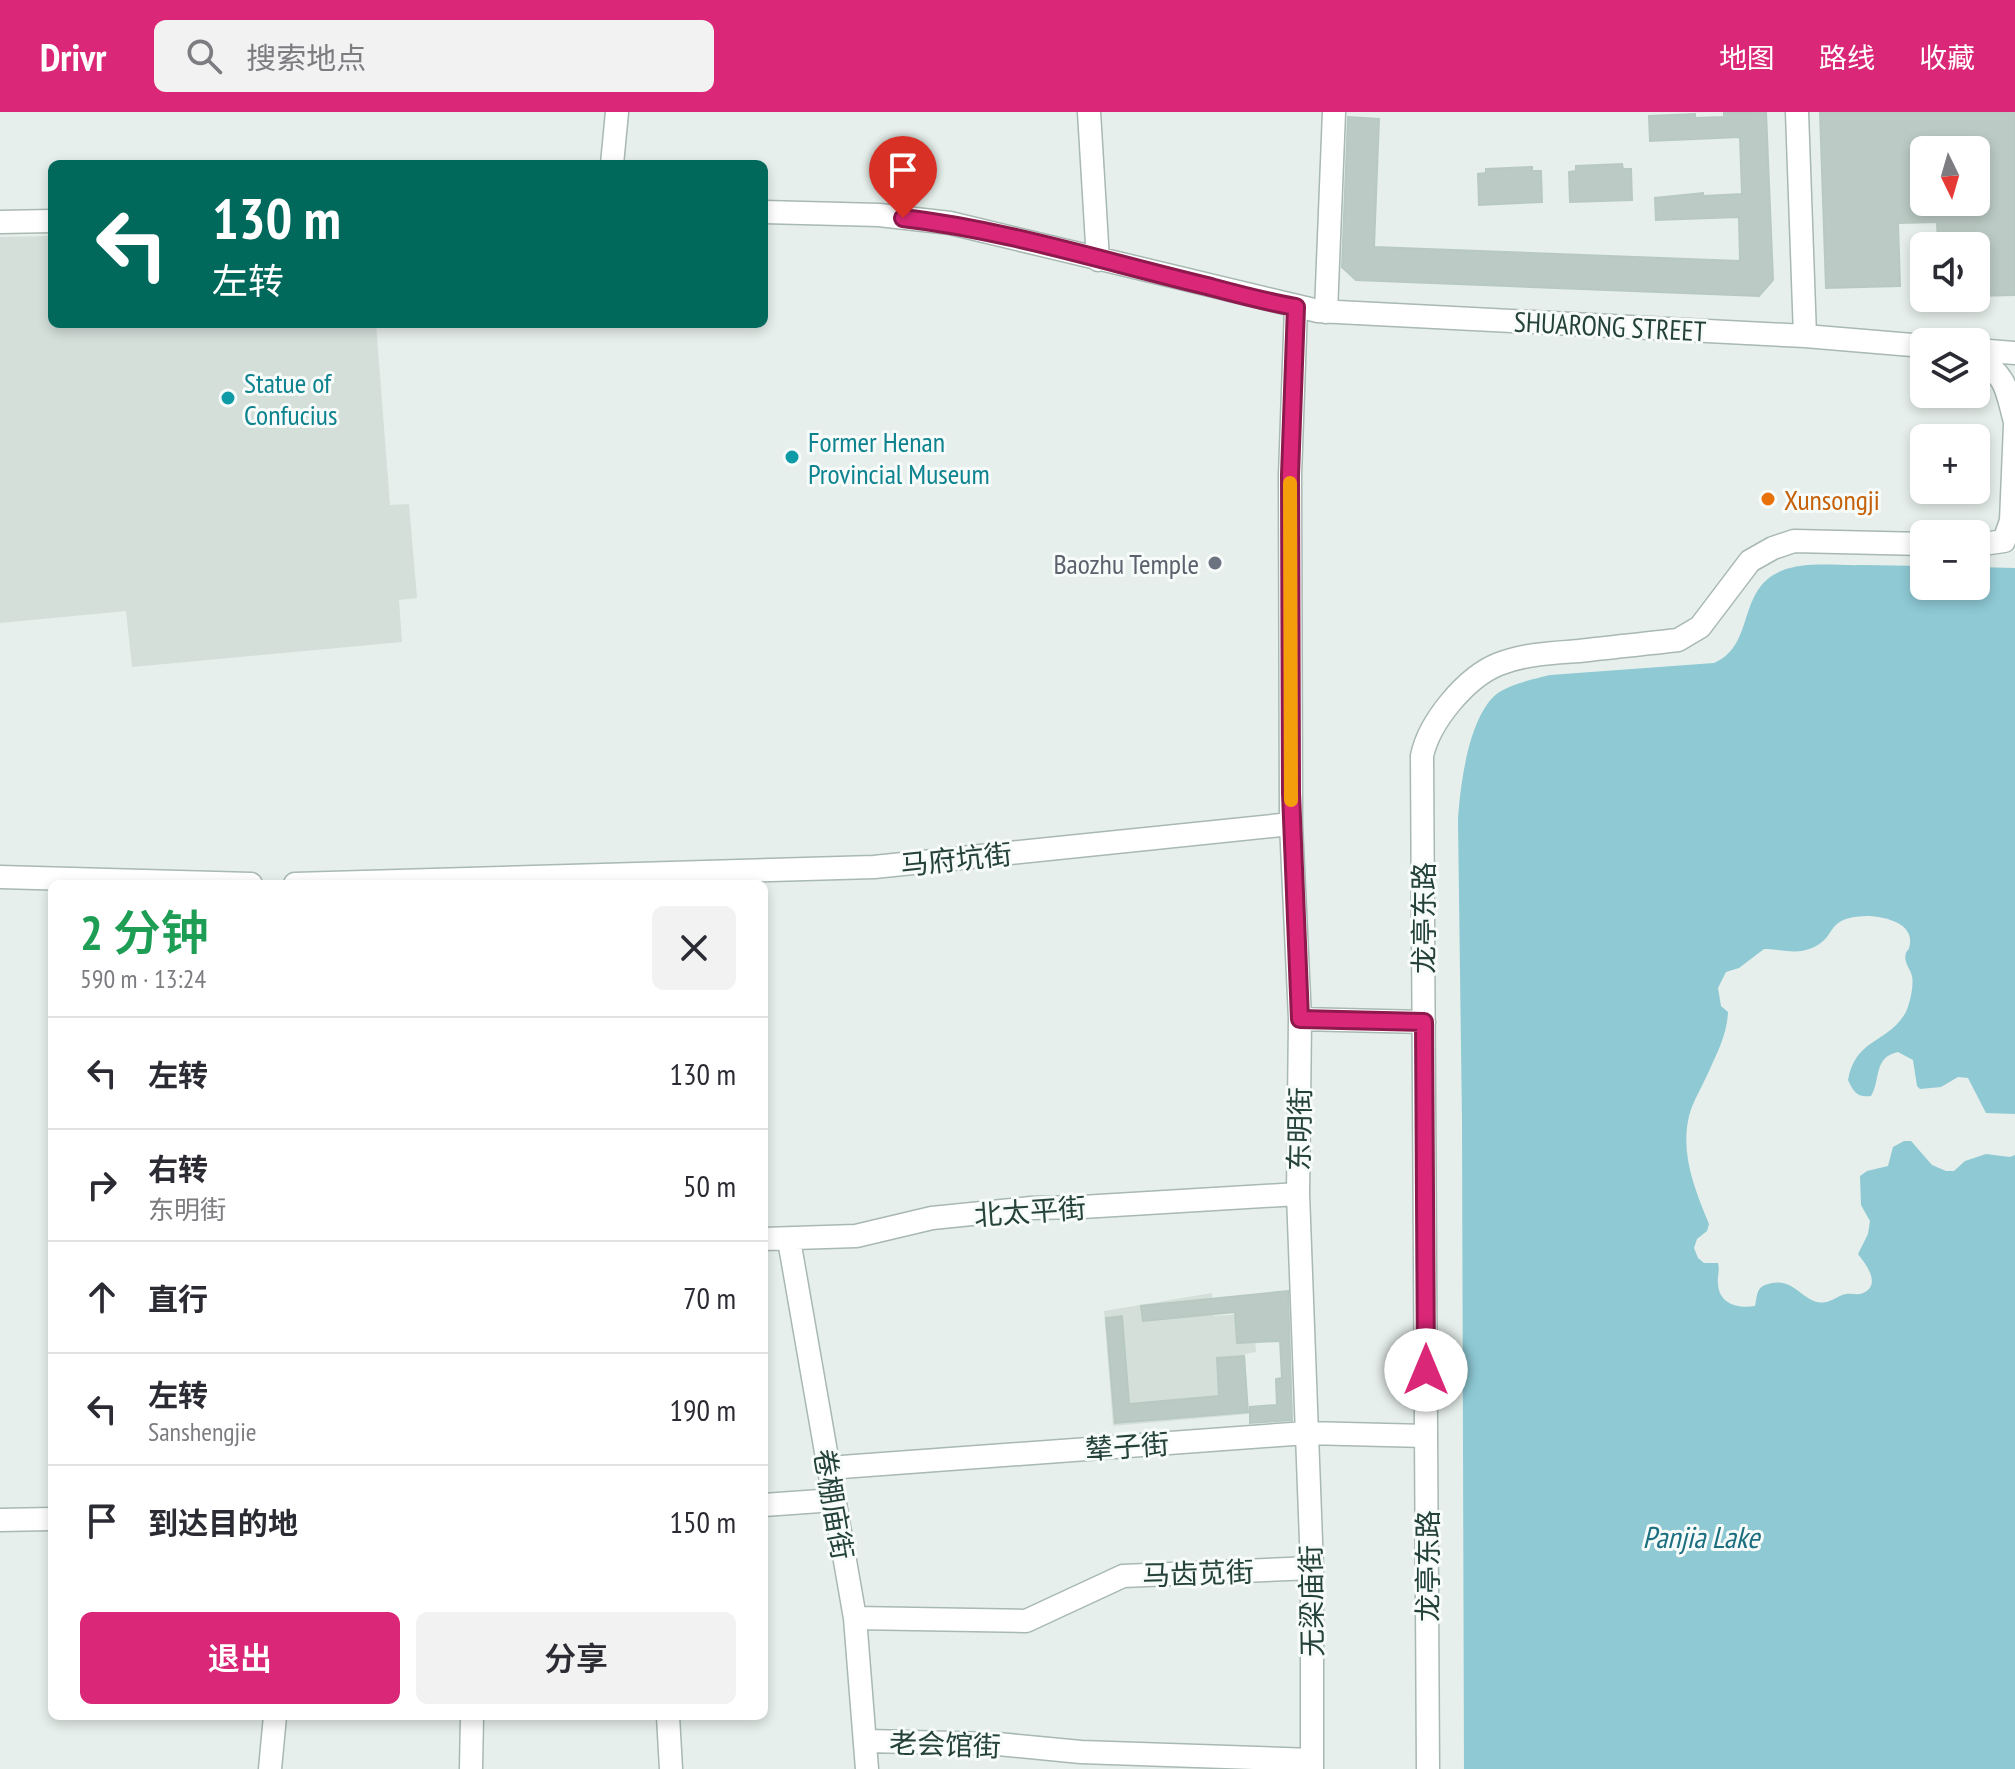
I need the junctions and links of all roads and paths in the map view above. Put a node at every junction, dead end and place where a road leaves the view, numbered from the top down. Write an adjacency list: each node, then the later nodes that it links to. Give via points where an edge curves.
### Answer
1 (617, 112): 5 (street)
2 (1089, 112): 9 (street)
3 (1334, 112): 11 (street)
4 (1797, 112): 12 (street)
5 (612, 160)
6 (768, 212): 9 (street, SHUARONG STREET, via 840,212 950,223)
7 (48, 221): 8 (street)
8 (0, 222)
9 (1098, 260): 10 (street, SHUARONG STREET)
10 (1296, 307): 11 (street, SHUARONG STREET); 20 (street, 东明街, via 1290,475)
11 (1326, 312): 12 (street, SHUARONG STREET)
12 (1805, 336): 13 (street, SHUARONG STREET)
13 (1910, 345)
14 (1990, 351): 15 (street)
15 (2015, 353)
16 (1990, 367): 17 (street, via 2004,383)
17 (2015, 423): 18 (street, via 2011,521 2004,541)
18 (1990, 543)
19 (1910, 544): 26 (street, 龙亭东路, via 1794,541 1750,561 1688,636 1533,655 1497,664 1469,683 1448,704 1425,740 1422,756)
20 (1291, 824): 22 (street, 马府坑街, via 874,867); 25 (street, 东明街)
21 (0, 877): 23 (street)
22 (620, 879): 24 (street, 马府坑街)
23 (108, 880)
24 (555, 880)
25 (1300, 1019): 26 (street); 27 (street, 东明街)
26 (1424, 1022): 31 (street, 龙亭东路)
27 (1298, 1194): 29 (street, 北太平街, via 1031,1208 932,1218 856,1236); 30 (street, 东明街)
28 (768, 1239): 29 (street, 北太平街)
29 (789, 1240): 32 (street, 卷棚庙街)
30 (1306, 1433): 31 (street, 辇子街); 32 (street, 辇子街); 37 (street, 无梁庙街)
31 (1426, 1436): 48 (street, 龙亭东路)
32 (828, 1468): 33 (street, 卷棚庙街)
33 (834, 1500): 34 (street); 38 (street, 卷棚庙街)
34 (768, 1505)
35 (48, 1519): 36 (street)
36 (0, 1520)
37 (1312, 1568): 38 (street, 马齿苋街, via 1123,1576 1026,1621); 43 (street, 无梁庙街)
38 (855, 1618): 42 (street, 卷棚庙街)
39 (275, 1720): 44 (street)
40 (472, 1720): 45 (street)
41 (668, 1720): 46 (street)
42 (866, 1741): 43 (street, 老会馆街, via 998,1744); 47 (street, 卷棚庙街)
43 (1312, 1765)
44 (270, 1769)
45 (471, 1769)
46 (671, 1769)
47 (867, 1769)
48 (1428, 1769)

